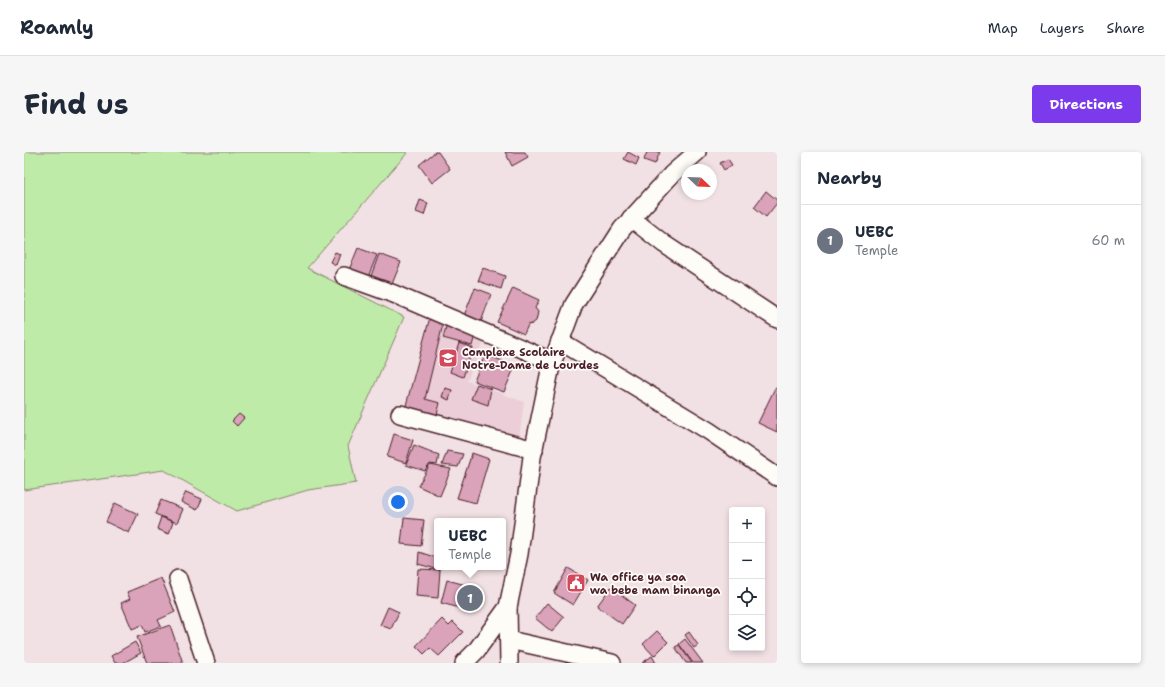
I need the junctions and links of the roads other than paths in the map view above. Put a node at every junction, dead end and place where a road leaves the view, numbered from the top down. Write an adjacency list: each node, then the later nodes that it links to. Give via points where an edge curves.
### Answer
1 (697, 152): 2 (street, via 672,174)
2 (631, 218): 4 (street, via 664,244); 5 (street, via 574,304)
3 (344, 276): 6 (street)
4 (777, 319)
5 (560, 341): 6 (street); 9 (street, via 709,431)
6 (553, 362): 8 (street)
7 (400, 414): 8 (street)
8 (534, 450): 11 (street, via 519,554)
9 (777, 478)
10 (178, 579): 13 (street)
11 (508, 607): 12 (street); 14 (street, via 476,651)
12 (509, 640): 15 (street); 16 (street)
13 (206, 663)
14 (464, 663)
15 (509, 663)
16 (612, 663)

